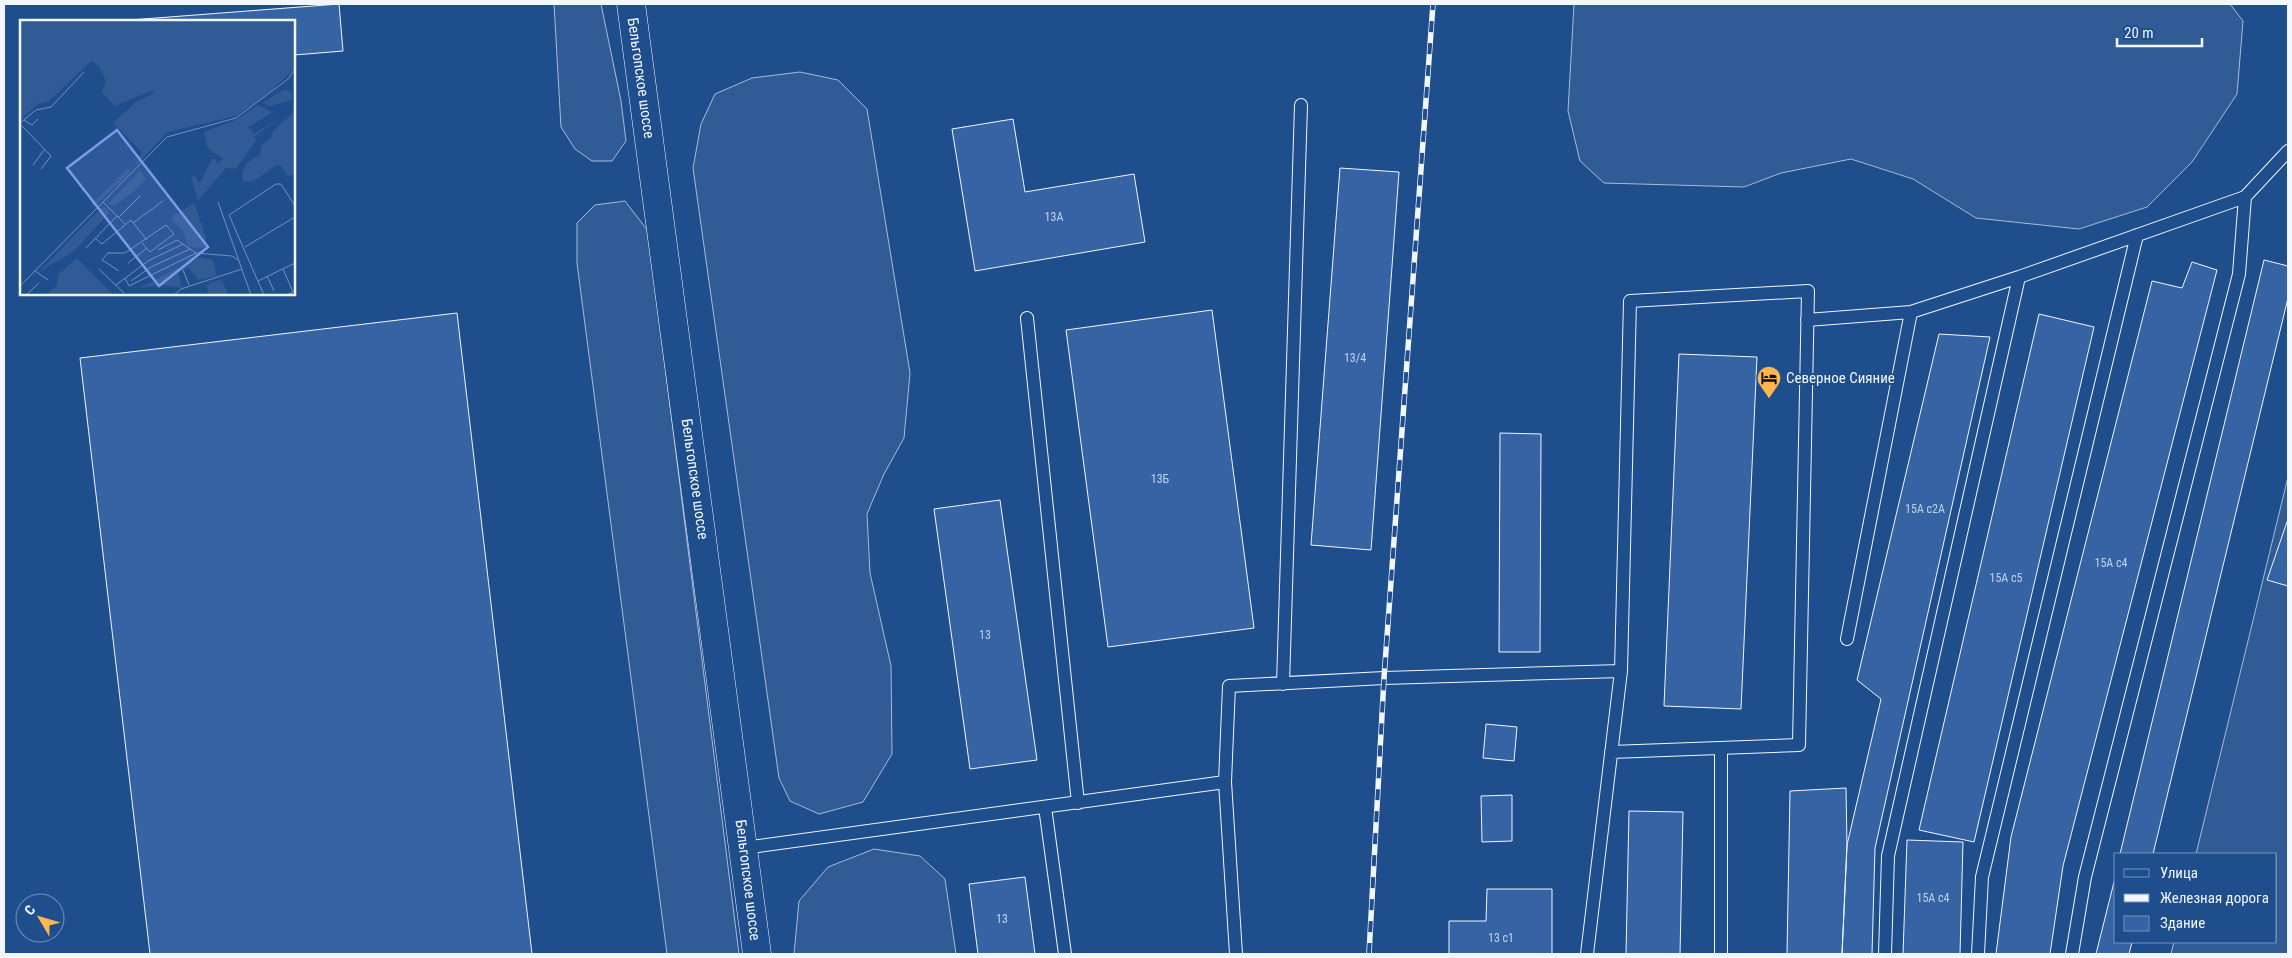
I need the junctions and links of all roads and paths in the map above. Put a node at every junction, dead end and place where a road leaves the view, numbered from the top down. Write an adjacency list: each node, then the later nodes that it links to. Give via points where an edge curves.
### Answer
1 (631, 4): 18 (street, Бельгопское шоссе)
2 (1301, 105): 12 (lane)
3 (2288, 151): 4 (lane)
4 (2245, 197): 5 (lane); 26 (lane, via 2239,274 2085,878)
5 (2137, 235): 6 (lane); 25 (lane, via 1982,877)
6 (2019, 277): 7 (lane); 24 (lane, via 1888,856)
7 (1911, 312): 9 (lane); 10 (lane)
8 (1027, 318): 16 (lane)
9 (1807, 320): 11 (lane, via 1808,291 1630,301); 13 (lane, via 1799,745)
10 (1847, 638)
11 (1621, 671): 12 (lane); 14 (lane)
12 (1283, 684): 15 (lane, via 1229,686)
13 (1721, 748): 14 (lane); 23 (lane)
14 (1611, 752): 22 (lane)
15 (1225, 782): 16 (lane); 21 (lane)
16 (1078, 802): 17 (lane)
17 (1045, 807): 18 (lane); 20 (lane)
18 (744, 848): 19 (street, Бельгопское шоссе)
19 (758, 954)
20 (1065, 954)
21 (1236, 954)
22 (1587, 954)
23 (1721, 954)
24 (1885, 954)
25 (1978, 954)
26 (2072, 954)

